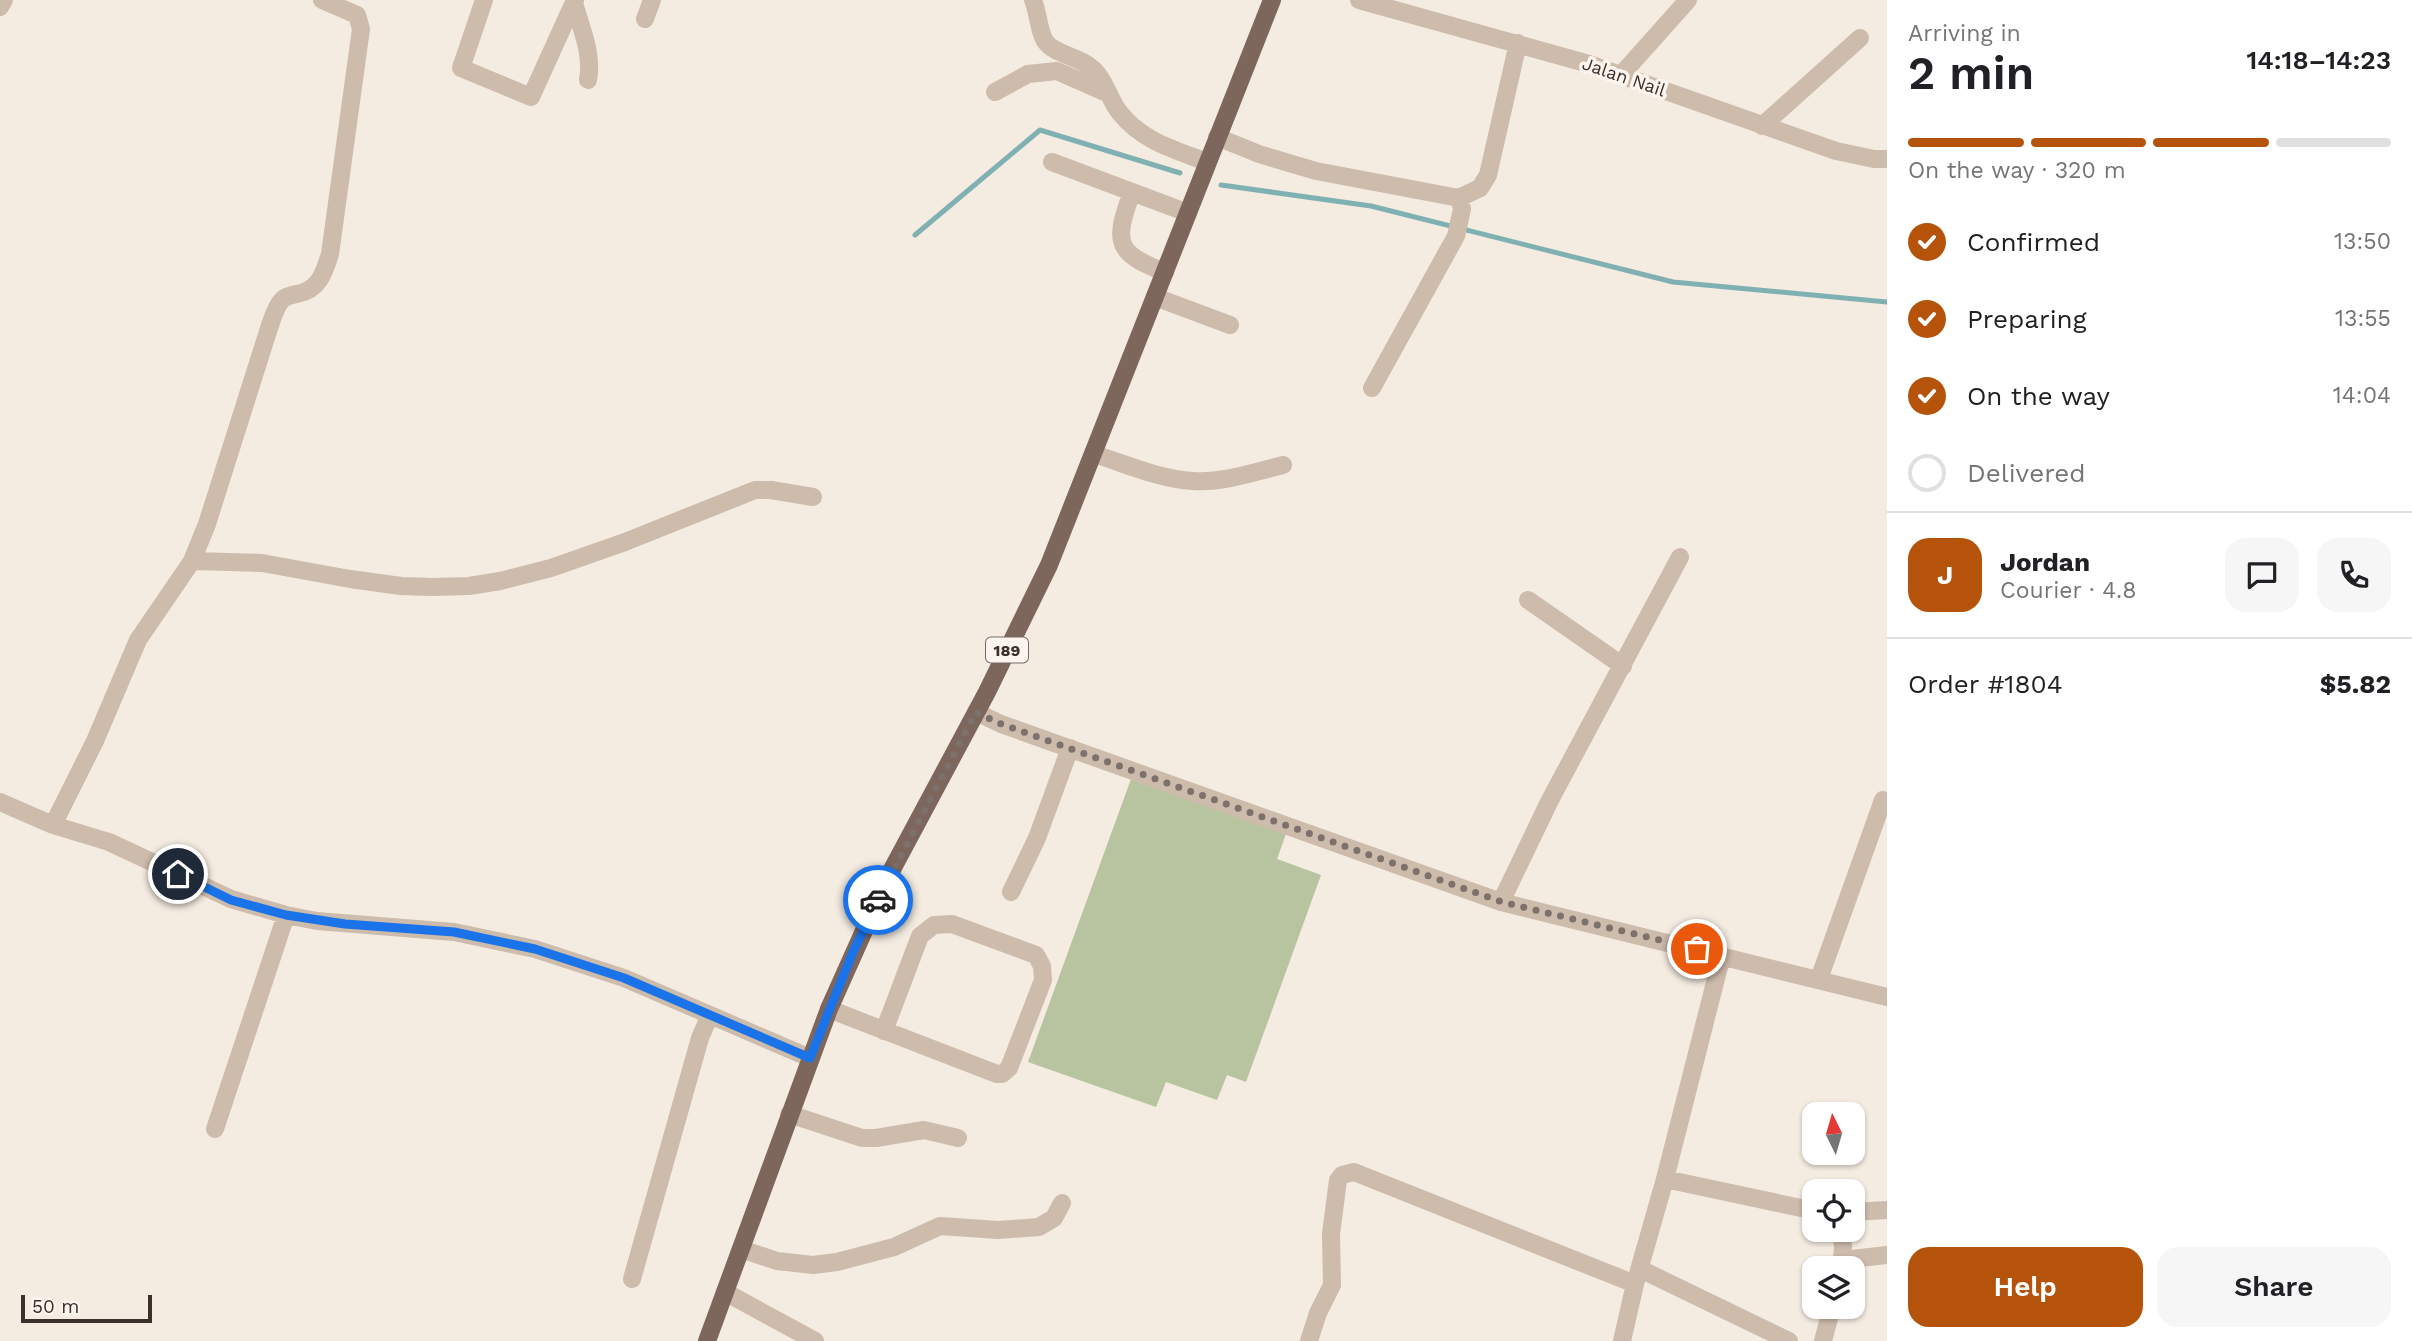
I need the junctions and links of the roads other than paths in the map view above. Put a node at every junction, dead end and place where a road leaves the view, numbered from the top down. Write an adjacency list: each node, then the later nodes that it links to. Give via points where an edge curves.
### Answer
1 (4, 0): 10 (street)
2 (322, 0): 34 (street, via 354,13 360,24 330,254 317,285 282,299)
3 (484, 0): 9 (street, via 461,68 531,97)
4 (652, 0): 11 (street)
5 (1033, 0): 17 (street, via 1045,41 1093,69)
6 (1272, 0): 19 (main road, 189)
7 (1359, 0): 13 (street, Jalan Nail)
8 (1688, 0): 14 (street)
9 (574, 2): 15 (street, via 587,50)
10 (0, 7)
11 (645, 19)
12 (1860, 38): 18 (street)
13 (1518, 44): 14 (street, Jalan Nail); 24 (street, via 1488,175 1480,188)
14 (1621, 75): 18 (street, Jalan Nail)
15 (588, 80)
16 (995, 92): 17 (street, via 1028,74 1057,71)
17 (1109, 94): 22 (street, via 1131,125 1152,140)
18 (1762, 126): 20 (street, Jalan Nail, via 1836,151)
19 (1217, 137): 22 (main road, 189); 24 (street, via 1315,171)
20 (1887, 159)
21 (1052, 162): 23 (street)
22 (1208, 162): 25 (main road, 189)
23 (1132, 192): 25 (street); 26 (street, via 1122,224 1125,248 1138,262)
24 (1459, 198): 29 (street, via 1459,229)
25 (1188, 214): 26 (main road, 189)
26 (1165, 272): 27 (main road, 189)
27 (1155, 297): 28 (street); 30 (main road, 189)
28 (1230, 325)
29 (1372, 388)
30 (1094, 454): 31 (street, via 1196,482); 37 (main road, 189, via 1044,576)
31 (1283, 465)
32 (813, 497): 34 (street, via 755,490 551,568 469,586 401,586 262,563)
33 (1680, 557): 36 (street)
34 (192, 561): 41 (street, via 138,640)
35 (1528, 600): 36 (street)
36 (1623, 666): 43 (street, via 1550,800)
37 (976, 712): 38 (street); 48 (main road, 189, via 888,877)
38 (1070, 748): 42 (street, via 1037,838); 43 (street)
39 (1882, 800): 46 (street)
40 (0, 802): 41 (street)
41 (53, 825): 44 (street, via 109,842 231,900)
42 (1011, 892)
43 (1502, 902): 45 (street)
44 (286, 915): 49 (street, via 490,938 624,978); 53 (street)
45 (1722, 955): 46 (street); 55 (street)
46 (1819, 979): 47 (street)
47 (1887, 997)
48 (829, 1009): 50 (street); 51 (main road, 189)
49 (710, 1015): 51 (street); 64 (street)
50 (884, 1031): 50 (street, via 1002,1074 1009,1068 1043,980 1042,966 1035,955 952,924 934,925 920,936)
51 (810, 1058): 52 (main road, 189)
52 (789, 1114): 54 (street, via 862,1138 924,1130); 60 (main road, 189)
53 (215, 1129)
54 (958, 1138)
55 (1664, 1183): 57 (street); 63 (street)
56 (1062, 1203): 60 (street, via 1054,1218 1039,1227 940,1226 894,1247 837,1262 777,1261)
57 (1802, 1209)
58 (1887, 1210): 59 (street)
59 (1865, 1211)
60 (741, 1249): 65 (main road, 189)
61 (1887, 1255): 62 (street)
62 (1865, 1260)
63 (1637, 1276): 69 (street, via 1347,1173 1338,1180 1331,1225 1332,1285); 70 (street); 71 (street)
64 (632, 1279)
65 (725, 1292): 67 (main road, 189); 68 (street)
66 (1829, 1319): 72 (street)
67 (707, 1341)
68 (816, 1341)
69 (1309, 1341)
70 (1622, 1341)
71 (1789, 1341)
72 (1823, 1341)

